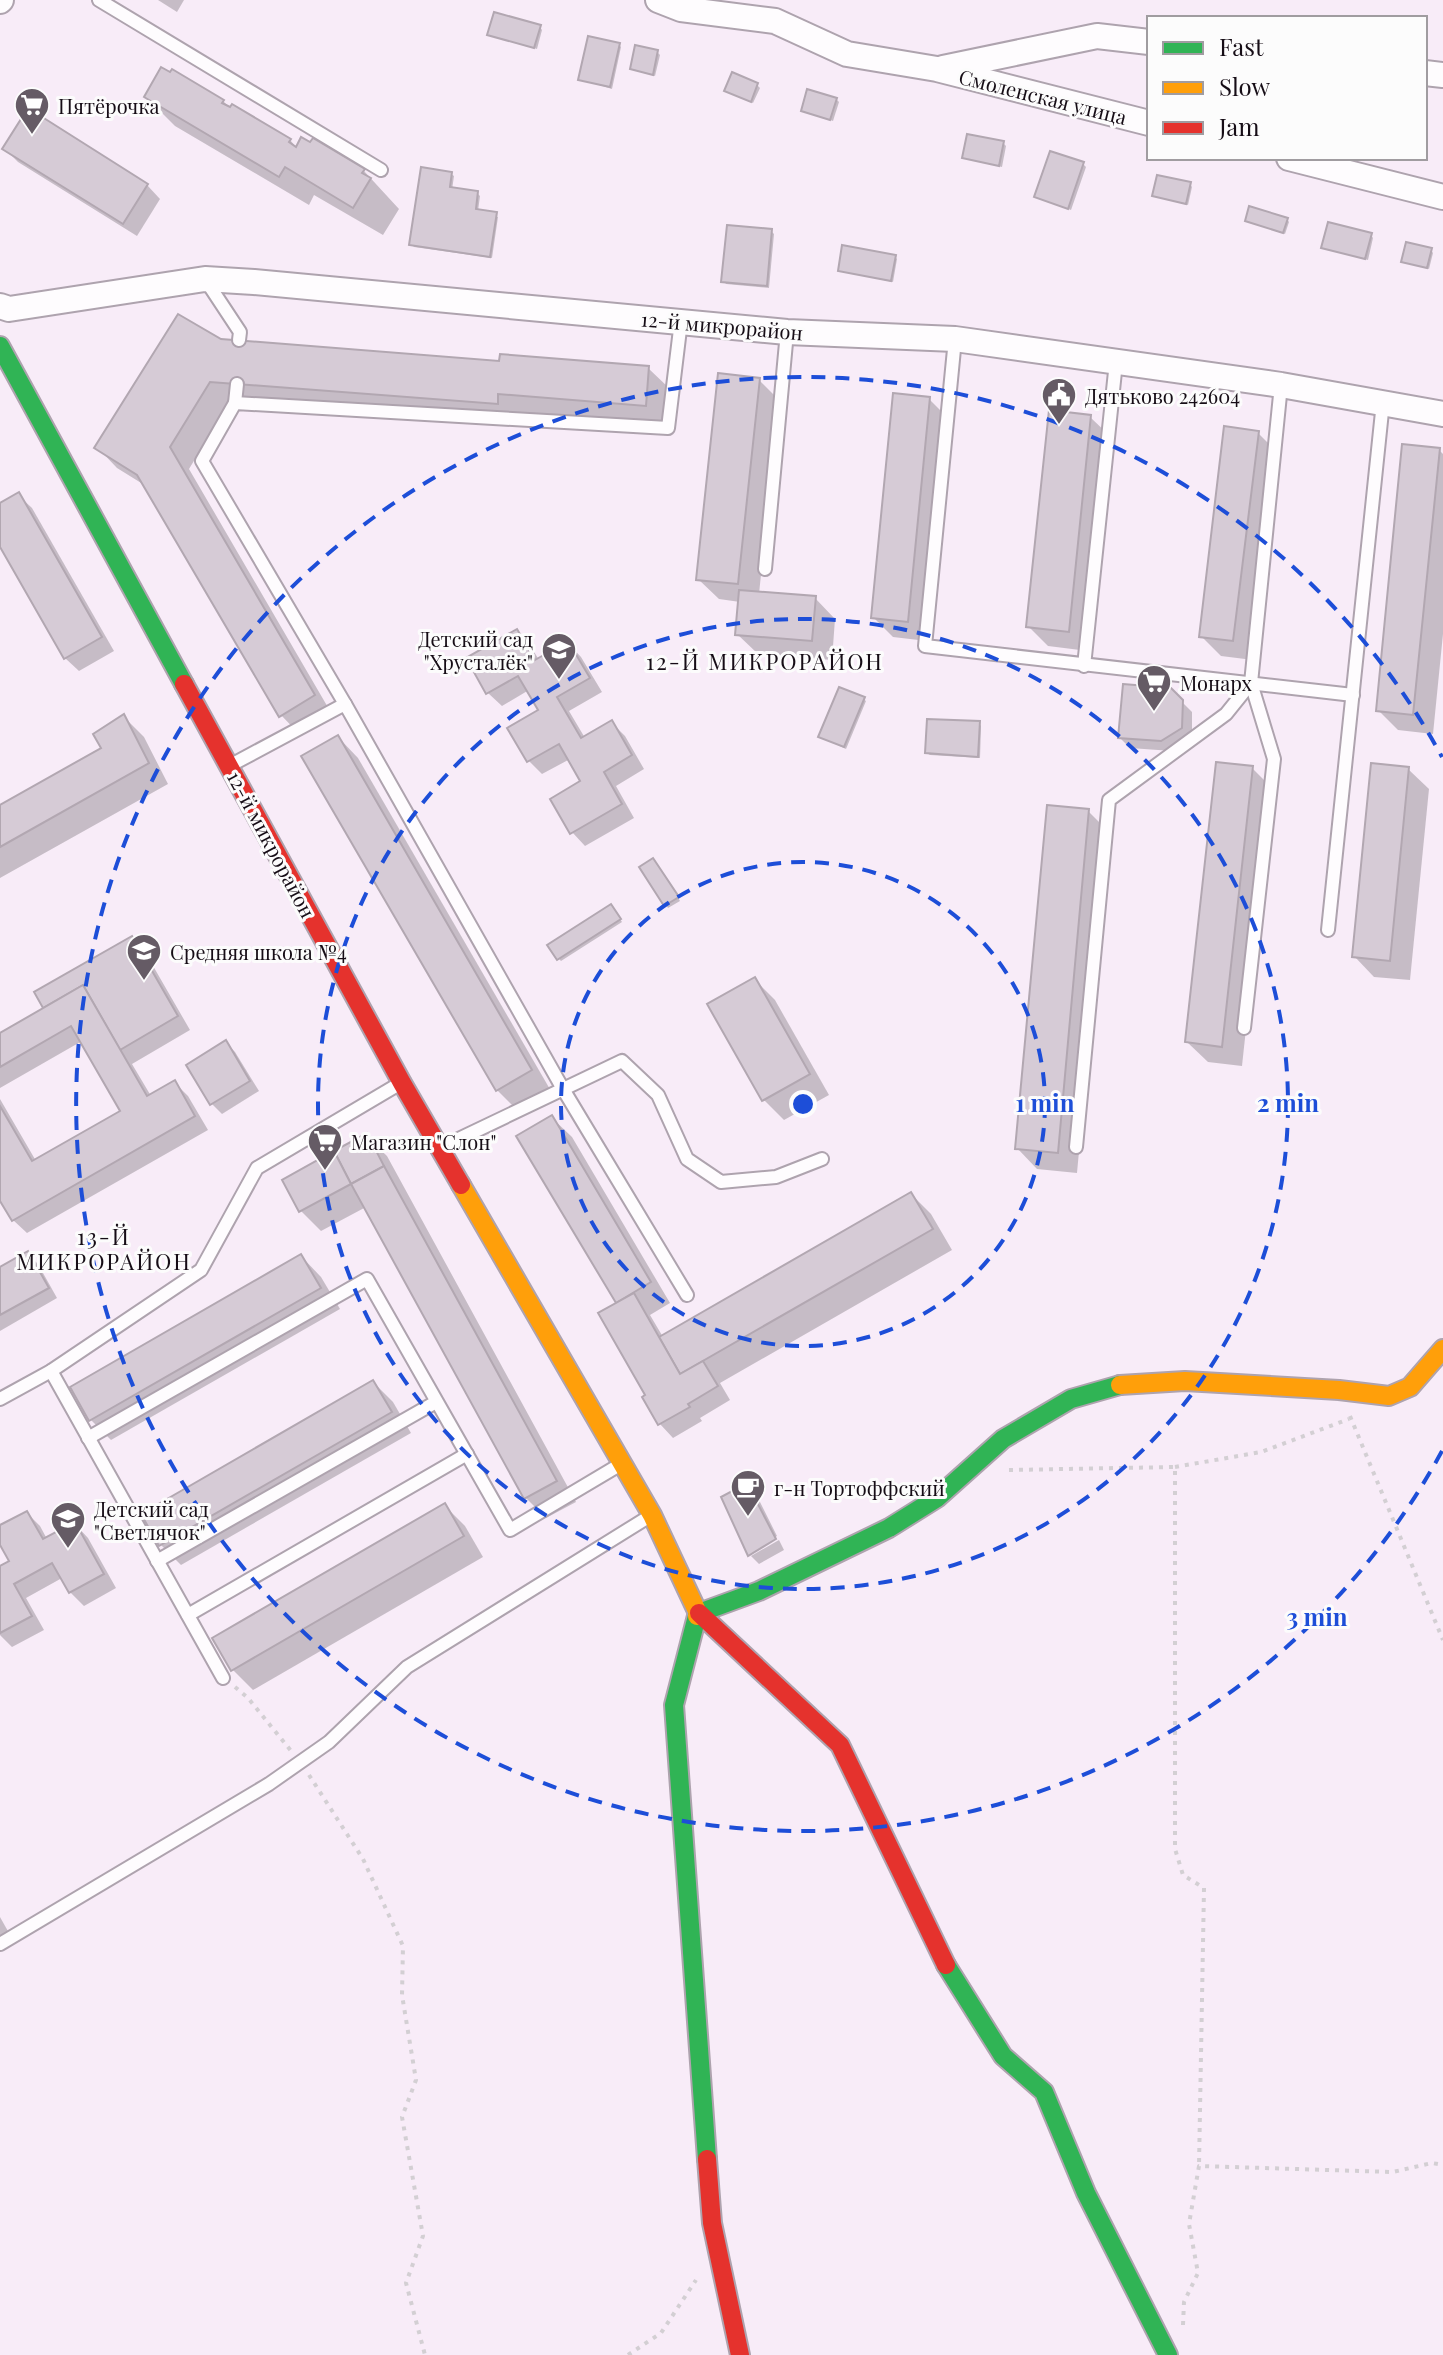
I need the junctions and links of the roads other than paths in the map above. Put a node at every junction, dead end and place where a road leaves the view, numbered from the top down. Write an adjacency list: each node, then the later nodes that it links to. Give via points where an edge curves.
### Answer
1 (99, 0): 7 (lane)
2 (658, 0): 4 (street, Смоленская улица, via 681,9 775,21 847,54)
3 (1147, 42): 4 (street, Смоленская улица, via 1097,36)
4 (937, 69): 5 (street, Смоленская улица)
5 (1147, 122)
6 (1297, 160): 8 (street)
7 (381, 170)
8 (1443, 197)
9 (205, 279): 10 (street, 12-й микрорайон, via 9,309); 11 (street, 12-й микрорайон); 14 (lane, via 240,332)
10 (0, 306)
11 (681, 321): 12 (street, 12-й микрорайон); 20 (lane, via 668,428)
12 (787, 332): 13 (street, 12-й микрорайон); 22 (lane)
13 (955, 339): 16 (street, 12-й микрорайон); 23 (lane, via 925,646)
14 (239, 340)
15 (0, 346): 27 (street, 12-й микрорайон)
16 (1116, 362): 18 (street, 12-й микрорайон); 23 (lane)
17 (237, 384): 20 (lane)
18 (1281, 385): 19 (street, 12-й микрорайон); 24 (lane)
19 (1383, 402): 21 (street, 12-й микрорайон); 25 (lane)
20 (235, 403): 26 (lane, via 202,461)
21 (1443, 414)
22 (765, 569)
23 (1084, 666): 24 (lane)
24 (1251, 683): 25 (lane); 29 (lane, via 1274,759); 32 (lane, via 1226,714 1109,800)
25 (1353, 695): 28 (lane)
26 (345, 704): 27 (lane); 31 (lane)
27 (230, 766): 30 (street, 12-й микрорайон)
28 (1328, 930)
29 (1244, 1028)
30 (402, 1083): 33 (street, 12-й микрорайон); 37 (lane, via 257,1168 201,1270)
31 (563, 1089): 33 (lane); 34 (lane, via 622,1061 658,1095 687,1159 721,1182 776,1177); 35 (lane)
32 (1076, 1147)
33 (439, 1148): 42 (street, 12-й микрорайон)
34 (822, 1159)
35 (687, 1295)
36 (1443, 1349): 45 (street, via 1410,1387 1389,1396 1185,1381 1118,1385 1071,1399 1003,1439 937,1498 889,1528 759,1591)
37 (51, 1371): 38 (lane); 40 (lane)
38 (0, 1399)
39 (436, 1402): 40 (lane, via 367,1279); 41 (lane); 44 (lane)
40 (88, 1438): 44 (lane)
41 (467, 1454): 42 (lane, via 510,1530); 46 (lane)
42 (621, 1464): 43 (street, 12-й микрорайон)
43 (652, 1515): 45 (street, 12-й микрорайон); 48 (lane, via 407,1667 329,1742 269,1784)
44 (157, 1561): 46 (lane)
45 (698, 1613): 49 (street, via 674,1705 712,2223); 50 (street, via 840,1745 938,1952 1003,2056 1044,2092 1086,2193)
46 (188, 1615): 47 (lane)
47 (223, 1678)
48 (0, 1944)
49 (740, 2355)
50 (1168, 2355)

